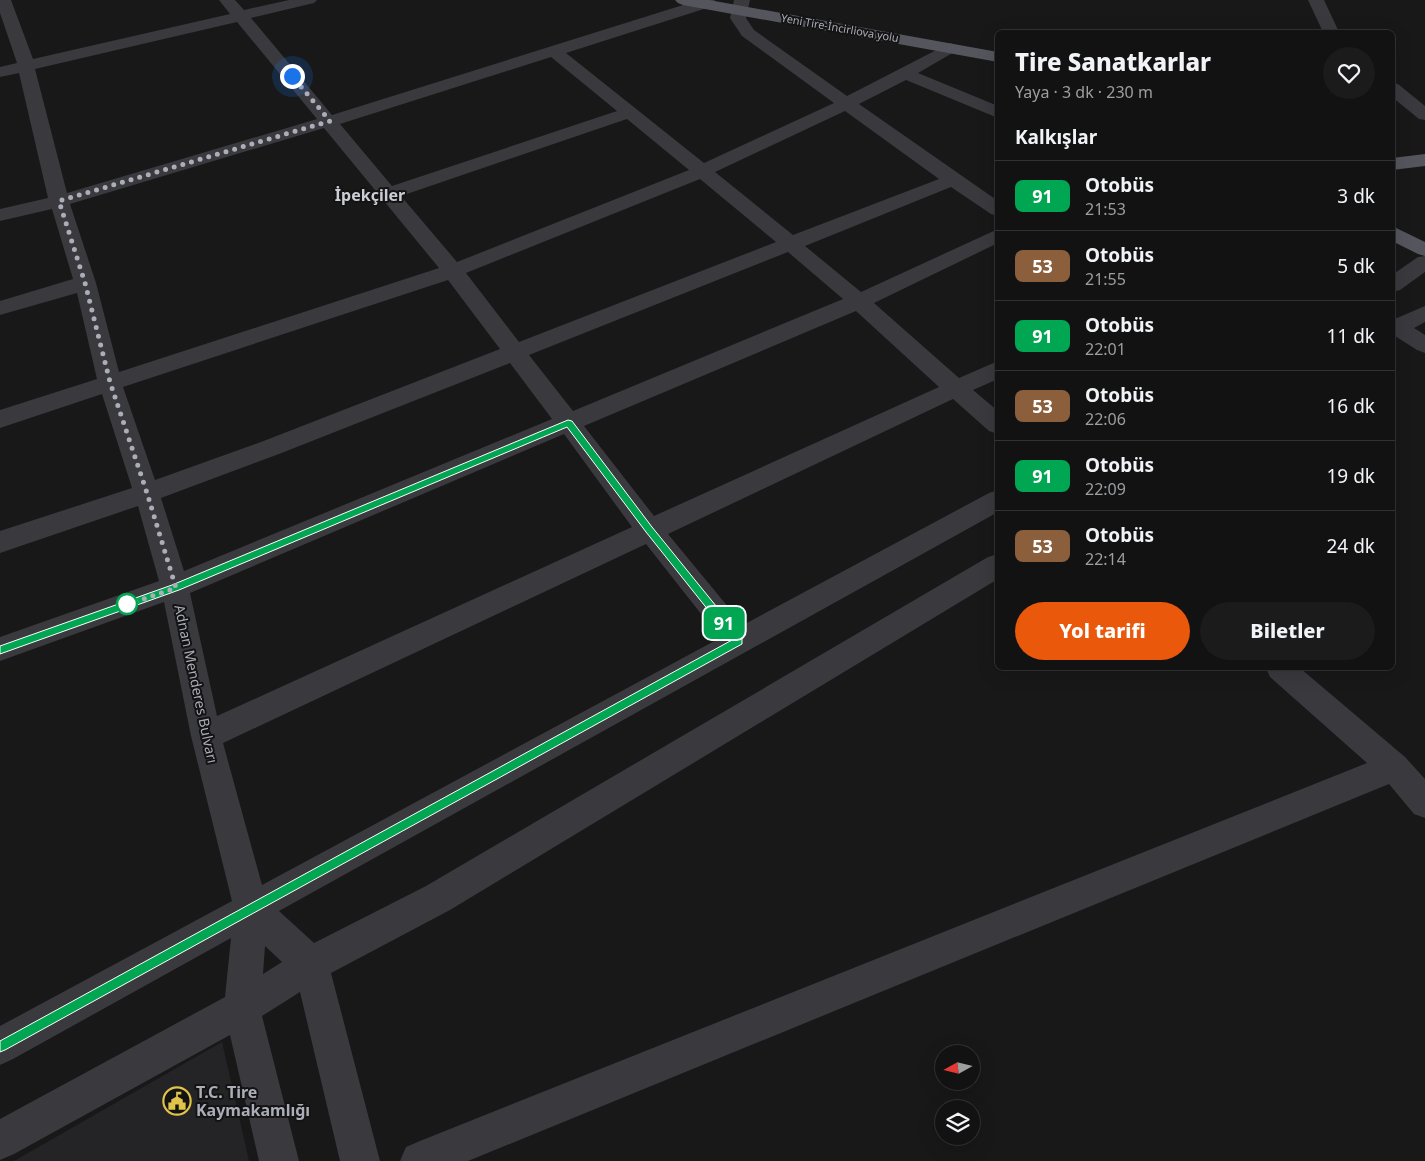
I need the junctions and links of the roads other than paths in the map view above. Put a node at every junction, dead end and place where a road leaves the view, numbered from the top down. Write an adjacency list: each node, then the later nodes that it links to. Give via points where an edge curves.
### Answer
1 (3, 0): 13 (street, Adnan Menderes Bulvarı)
2 (252, 0): 8 (street)
3 (310, 0): 8 (street)
4 (683, 0): 6 (main road, Yeni Tire-İncirliova yolu)
5 (1316, 0): 9 (street)
6 (706, 2): 7 (main road, Yeni Tire-İncirliova yolu); 12 (street)
7 (740, 5): 11 (main road, Yeni Tire-İncirliova yolu); 18 (street, via 738,20 748,33)
8 (233, 7): 10 (street); 13 (street); 22 (street)
9 (1330, 30)
10 (98, 33)
11 (950, 48): 14 (main road, Yeni Tire-İncirliova yolu); 16 (street)
12 (555, 52): 19 (street); 22 (street)
13 (24, 53): 15 (street); 28 (street, Adnan Menderes Bulvarı)
14 (995, 56)
15 (0, 72)
16 (905, 74): 18 (street); 20 (street)
17 (1395, 90): 21 (street)
18 (847, 103): 25 (street); 26 (street)
19 (630, 112): 25 (street); 27 (street)
20 (995, 112)
21 (1425, 115)
22 (330, 121): 27 (street); 28 (street)
23 (1425, 160): 24 (main road)
24 (1395, 164)
25 (703, 171): 33 (street); 36 (street)
26 (953, 180): 29 (street); 33 (street)
27 (389, 193): 36 (street)
28 (59, 201): 30 (street); 37 (street, Adnan Menderes Bulvarı)
29 (995, 208)
30 (0, 215)
31 (1395, 234): 34 (main road)
32 (995, 235): 39 (street)
33 (792, 245): 39 (street); 45 (street)
34 (1425, 250)
35 (1425, 262): 38 (street)
36 (453, 271): 45 (street); 47 (street)
37 (85, 283): 40 (street); 47 (street, Adnan Menderes Bulvarı)
38 (1395, 283)
39 (859, 301): 48 (street); 51 (street)
40 (0, 308)
41 (1425, 313): 42 (street)
42 (1395, 327)
43 (1395, 328): 44 (street)
44 (1425, 346)
45 (515, 352): 51 (street); 52 (street)
46 (995, 370): 48 (street)
47 (110, 382): 49 (street); 52 (street, Adnan Menderes Bulvarı)
48 (955, 389): 50 (street); 54 (street)
49 (0, 419)
50 (995, 422)
51 (568, 423): 54 (street); 57 (street)
52 (147, 493): 55 (street); 57 (street, Adnan Menderes Bulvarı)
53 (995, 502): 58 (street)
54 (649, 529): 58 (street); 61 (street)
55 (0, 542)
56 (995, 567): 65 (street, via 438,898)
57 (176, 588): 59 (street); 61 (street, Adnan Menderes Bulvarı)
58 (739, 641): 64 (street)
59 (0, 649)
60 (1282, 670): 62 (street)
61 (206, 736): 64 (street, Adnan Menderes Bulvarı)
62 (1394, 767): 63 (street); 71 (street)
63 (1425, 803)
64 (251, 910): 65 (street); 66 (street, Adnan Menderes Bulvarı); 67 (street)
65 (311, 964): 66 (street); 70 (street)
66 (242, 1008): 68 (street); 69 (street, Adnan Menderes Bulvarı)
67 (0, 1046)
68 (0, 1140)
69 (279, 1161)
70 (360, 1161)
71 (420, 1161)

